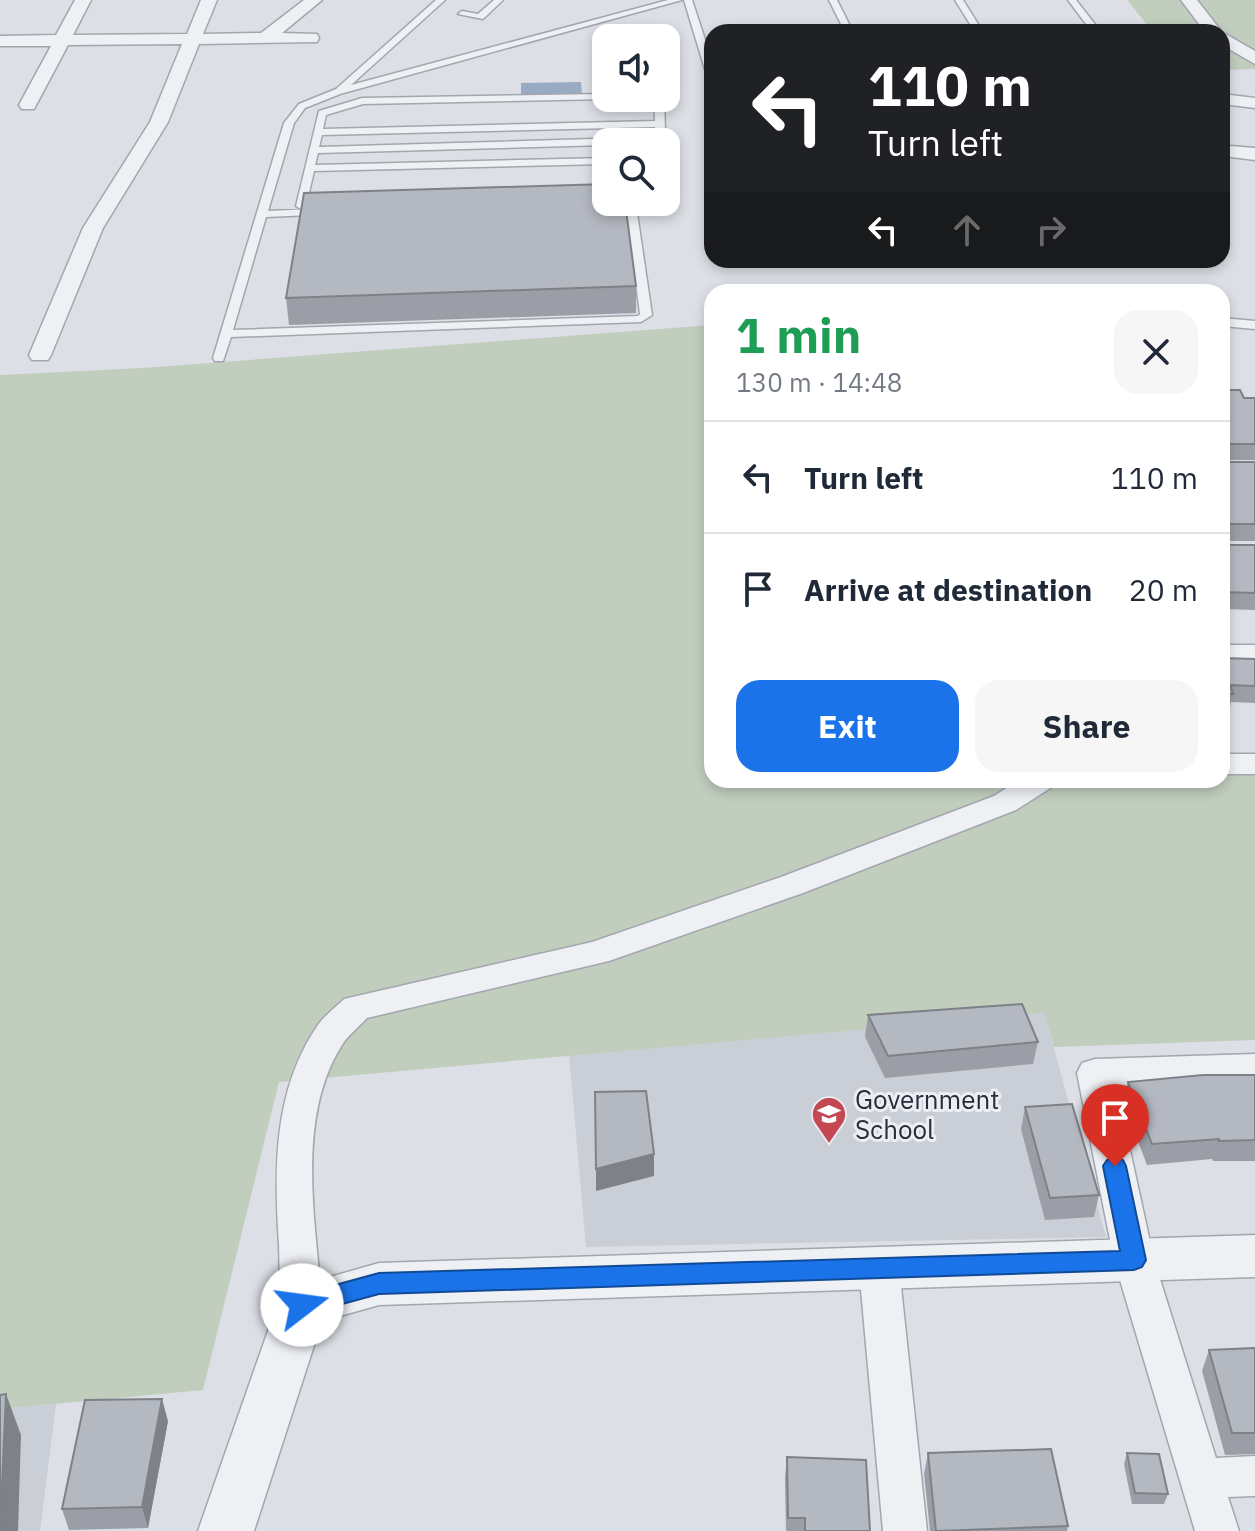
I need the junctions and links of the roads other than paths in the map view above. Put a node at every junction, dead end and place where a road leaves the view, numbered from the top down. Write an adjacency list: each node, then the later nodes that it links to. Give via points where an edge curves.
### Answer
1 (83, 0): 20 (street)
2 (209, 0): 19 (street)
3 (314, 0): 17 (street)
4 (441, 0): 25 (lane)
5 (499, 0): 12 (lane, via 480,17)
6 (678, 0): 25 (lane)
7 (688, 0): 23 (lane)
8 (833, 0): 13 (lane)
9 (959, 0): 14 (lane)
10 (1072, 0): 15 (lane)
11 (1189, 0): 16 (street)
12 (462, 14)
13 (845, 24)
14 (974, 24)
15 (1091, 24)
16 (1208, 24)
17 (266, 38): 18 (street); 19 (street)
18 (311, 38)
19 (194, 39): 20 (street); 46 (street, via 159,122 93,228)
20 (61, 40): 21 (street); 29 (street)
21 (0, 41)
22 (1230, 42): 24 (street)
23 (704, 51)
24 (1255, 59)
25 (337, 92): 41 (lane, via 302,106 293,116)
26 (592, 97): 33 (lane, via 362,101 322,113)
27 (1230, 100): 28 (street)
28 (1255, 103)
29 (28, 105)
30 (660, 112): 31 (lane)
31 (661, 124): 32 (lane); 33 (lane)
32 (661, 128)
33 (317, 132): 35 (lane)
34 (592, 143): 35 (lane)
35 (313, 150): 39 (lane)
36 (1230, 152): 37 (street)
37 (1255, 154)
38 (592, 161): 39 (lane)
39 (309, 168): 40 (lane)
40 (301, 206): 41 (lane); 41 (lane, via 320,208)
41 (263, 210): 45 (lane)
42 (632, 216): 45 (lane, via 646,315 641,319)
43 (1230, 323): 44 (lane)
44 (1255, 325)
45 (226, 334): 47 (lane)
46 (40, 355)
47 (219, 358)
48 (1230, 653): 49 (street)
49 (1255, 653)
50 (1230, 764): 51 (street)
51 (1255, 764)
52 (1028, 788): 57 (street, via 1005,803 597,953 356,1008 331,1034 311,1071 295,1142)
53 (1255, 1067): 55 (street, via 1095,1073)
54 (1255, 1256): 55 (street)
55 (1134, 1260): 56 (street); 59 (street)
56 (879, 1268): 57 (street, via 379,1284); 61 (street)
57 (302, 1305): 60 (street)
58 (1255, 1476): 59 (street)
59 (1199, 1478): 62 (street)
60 (226, 1531)
61 (905, 1531)
62 (1217, 1531)

